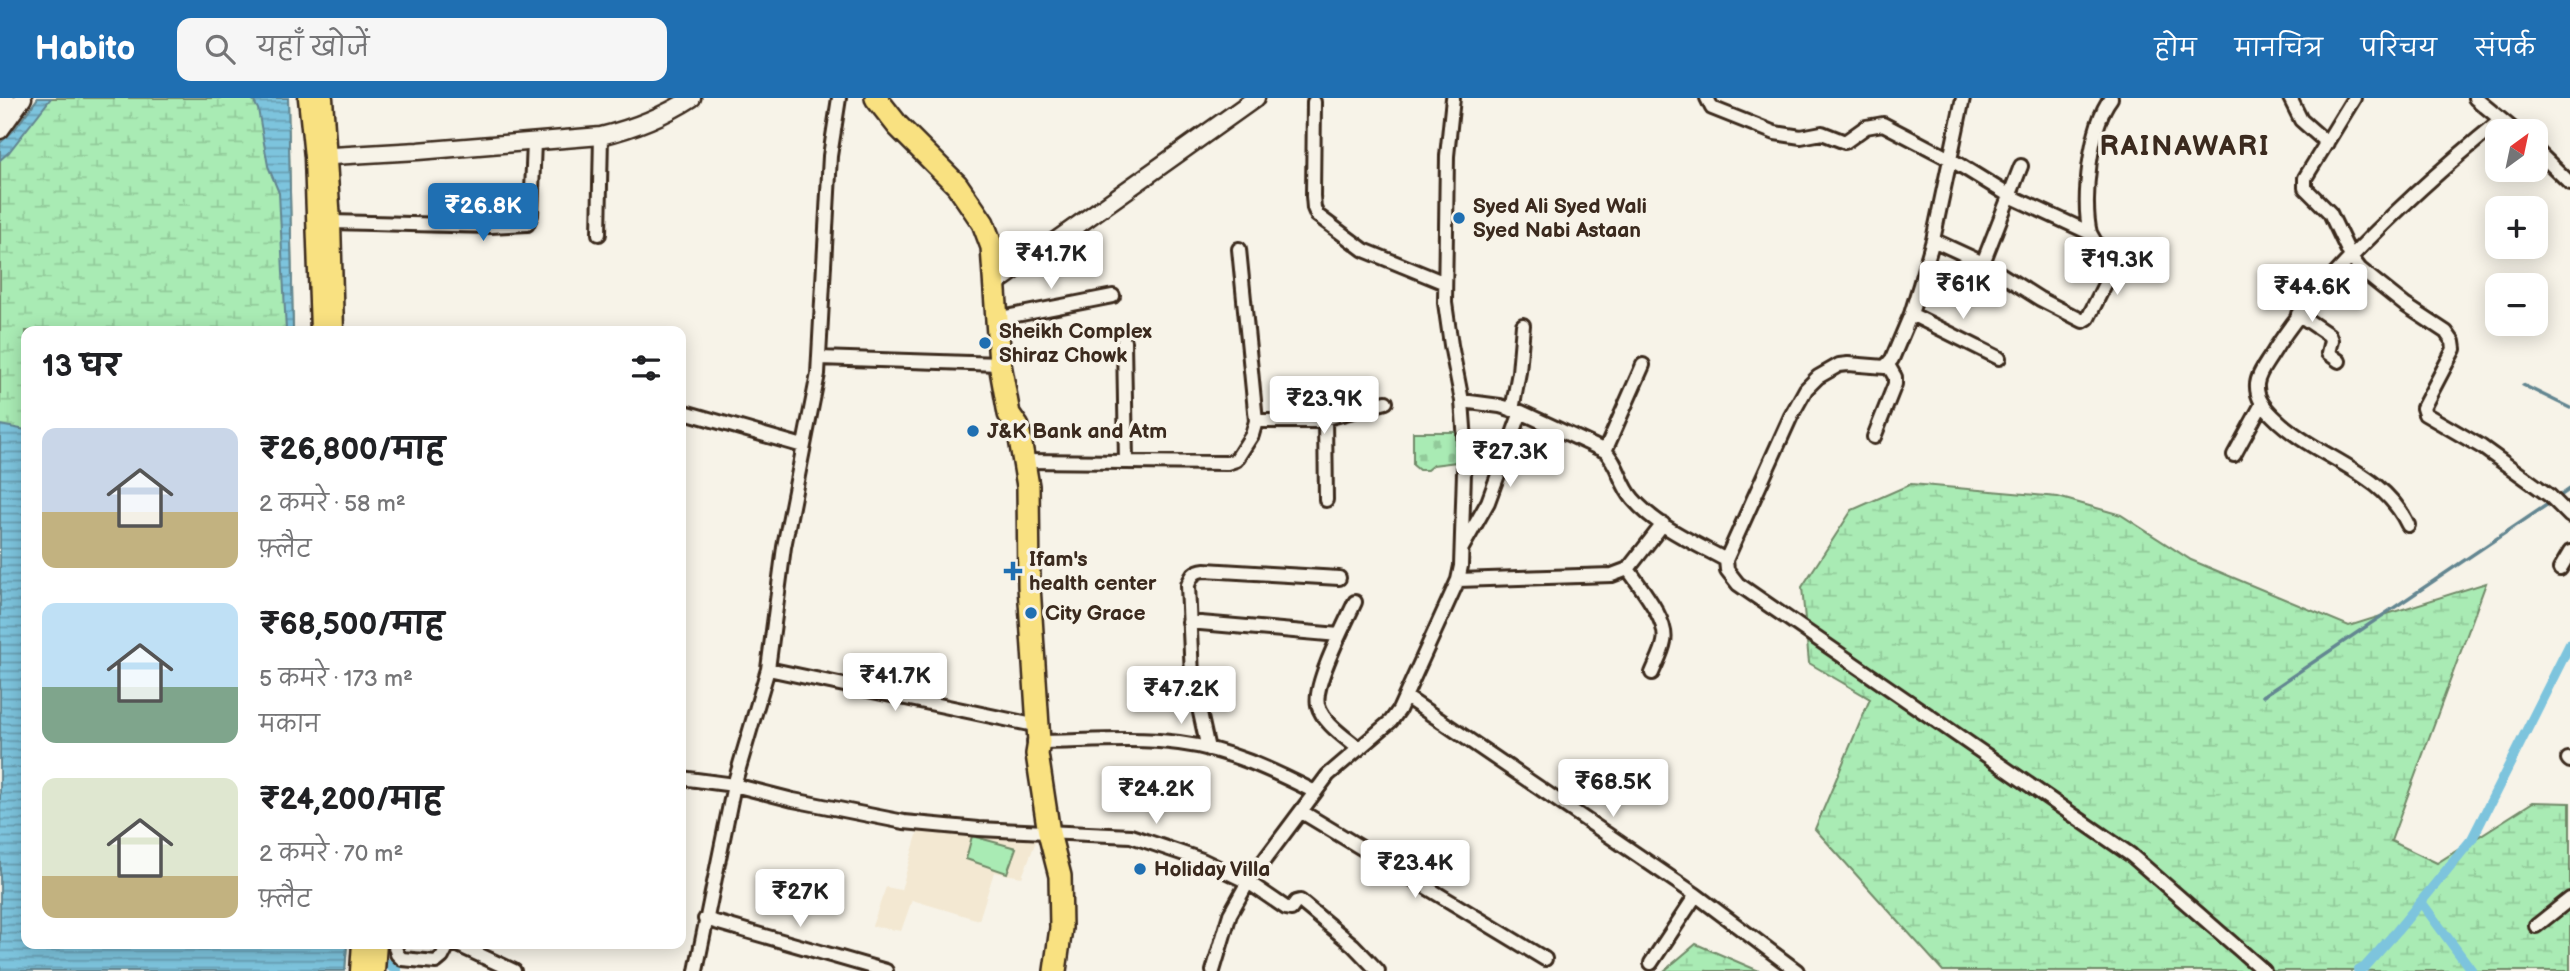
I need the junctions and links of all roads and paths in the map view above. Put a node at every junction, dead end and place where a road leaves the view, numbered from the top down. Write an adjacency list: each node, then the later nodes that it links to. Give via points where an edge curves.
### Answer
1 (6, 98): 17 (street)
2 (23, 98): 19 (street)
3 (308, 98): 24 (main road)
4 (323, 98): 24 (main road)
5 (692, 98): 21 (street, via 627,130)
6 (839, 98): 49 (street, via 830,156)
7 (876, 98): 40 (highway, via 957,185 983,223 992,247)
8 (1256, 98): 40 (street)
9 (1453, 98): 39 (street)
10 (1707, 98): 25 (street, via 1712,108 1789,137 1822,133 1845,142 1866,127 1884,124)
11 (1963, 98): 25 (street)
12 (2111, 98): 31 (street, via 2095,139 2086,217)
13 (2290, 98): 23 (street, via 2301,120)
14 (2354, 98): 23 (street)
15 (2475, 98): 18 (street)
16 (1314, 102): 39 (street, via 1317,215 1364,250)
17 (0, 107)
18 (2500, 119)
19 (0, 130)
20 (2485, 133): 35 (street)
21 (601, 136): 22 (street); 32 (street)
22 (534, 142): 24 (street); 30 (street, via 527,224)
23 (2327, 143): 35 (street, via 2305,188 2330,214)
24 (321, 156): 30 (main road); 46 (main road)
25 (1950, 159): 29 (street); 33 (street)
26 (2548, 162): 28 (street)
27 (2021, 166): 29 (street)
28 (2570, 183)
29 (2010, 196): 31 (street); 37 (street)
30 (331, 222): 47 (main road)
31 (2090, 233): 36 (street, via 2096,245)
32 (600, 234)
33 (1933, 240): 37 (street); 42 (street)
34 (1239, 249): 62 (street)
35 (2351, 257): 43 (street); 70 (street, via 2377,284 2446,332 2453,342 2454,349 2423,408 2425,414 2482,447)
36 (2116, 262): 37 (street, via 2088,318 2082,321); 38 (street)
37 (1983, 263)
38 (2142, 268)
39 (1445, 283): 55 (street)
40 (995, 284): 44 (highway)
41 (1113, 296): 44 (street)
42 (1911, 314): 50 (street); 54 (street)
43 (2298, 314): 51 (street, via 2329,335 2328,354); 57 (street, via 2259,376)
44 (996, 319): 52 (highway)
45 (1523, 325): 58 (street)
46 (320, 326)
47 (334, 326)
48 (1124, 341): 68 (street)
49 (819, 358): 52 (street); 64 (street)
50 (1999, 358)
51 (2339, 361)
52 (1000, 364): 60 (highway)
53 (1643, 365): 65 (street)
54 (1888, 365): 63 (street, via 1895,384); 75 (street, via 1839,365 1806,389)
55 (1462, 401): 58 (street); 73 (street)
56 (1386, 402): 61 (street)
57 (2262, 404): 66 (street); 72 (street, via 2290,431 2384,491 2397,503)
58 (1516, 411): 65 (street); 73 (street, via 1488,502)
59 (686, 412): 64 (street)
60 (1009, 414): 67 (highway, via 1018,427); 86 (highway, via 1018,578)
61 (1325, 419): 62 (street); 69 (street)
62 (1256, 421): 68 (street, via 1236,460 1227,463)
63 (1874, 437)
64 (803, 446): 83 (street)
65 (1605, 451): 71 (street, via 1633,499)
66 (2234, 455)
67 (1024, 461): 68 (street); 86 (highway)
68 (1126, 462)
69 (1326, 500)
70 (2569, 515)
71 (1663, 524): 75 (street); 76 (street)
72 (2408, 525)
73 (1462, 549): 79 (street)
74 (2570, 552): 77 (street)
75 (1726, 560): 116 (street, via 1727,570 1738,584 2131,855)
76 (1629, 569): 79 (street, via 1598,577); 84 (street, via 1665,632)
77 (2560, 569)
78 (1339, 578): 81 (street, via 1196,571 1188,585)
79 (1458, 580): 85 (street)
80 (1355, 601): 82 (street)
81 (1189, 622): 82 (street); 87 (street, via 1192,676)
82 (1339, 635): 88 (street, via 1320,681 1318,703 1329,722)
83 (768, 669): 86 (street); 90 (street)
84 (1653, 673)
85 (1406, 697): 88 (street, via 1391,721); 95 (street)
86 (1034, 740): 87 (street, via 1159,741); 93 (highway)
87 (1209, 749): 91 (street, via 1266,767)
88 (1359, 749): 91 (street)
89 (686, 779): 90 (street)
90 (734, 785): 93 (street, via 904,822); 97 (street)
91 (1315, 792): 92 (street)
92 (1302, 812): 94 (street); 104 (street)
93 (1051, 843): 94 (street, via 1108,834 1131,836); 111 (highway); 112 (highway, via 1062,904)
94 (1248, 882): 113 (street, via 1230,914); 114 (street, via 1288,908 1298,900 1303,902)
95 (1696, 895): 105 (street); 115 (street)
96 (2570, 899): 98 (street)
97 (705, 919): 109 (street); 110 (street)
98 (2536, 926)
99 (362, 949): 106 (main road)
100 (377, 949): 107 (main road)
101 (396, 949): 102 (street, via 402,959 436,962)
102 (446, 949)
103 (467, 949): 108 (street)
104 (1545, 959)
105 (1651, 963)
106 (360, 971)
107 (375, 971)
108 (514, 971)
109 (696, 971)
110 (886, 971)
111 (1043, 971)
112 (1055, 971)
113 (1213, 971)
114 (1378, 971)
115 (1797, 971)
116 (2264, 971)

